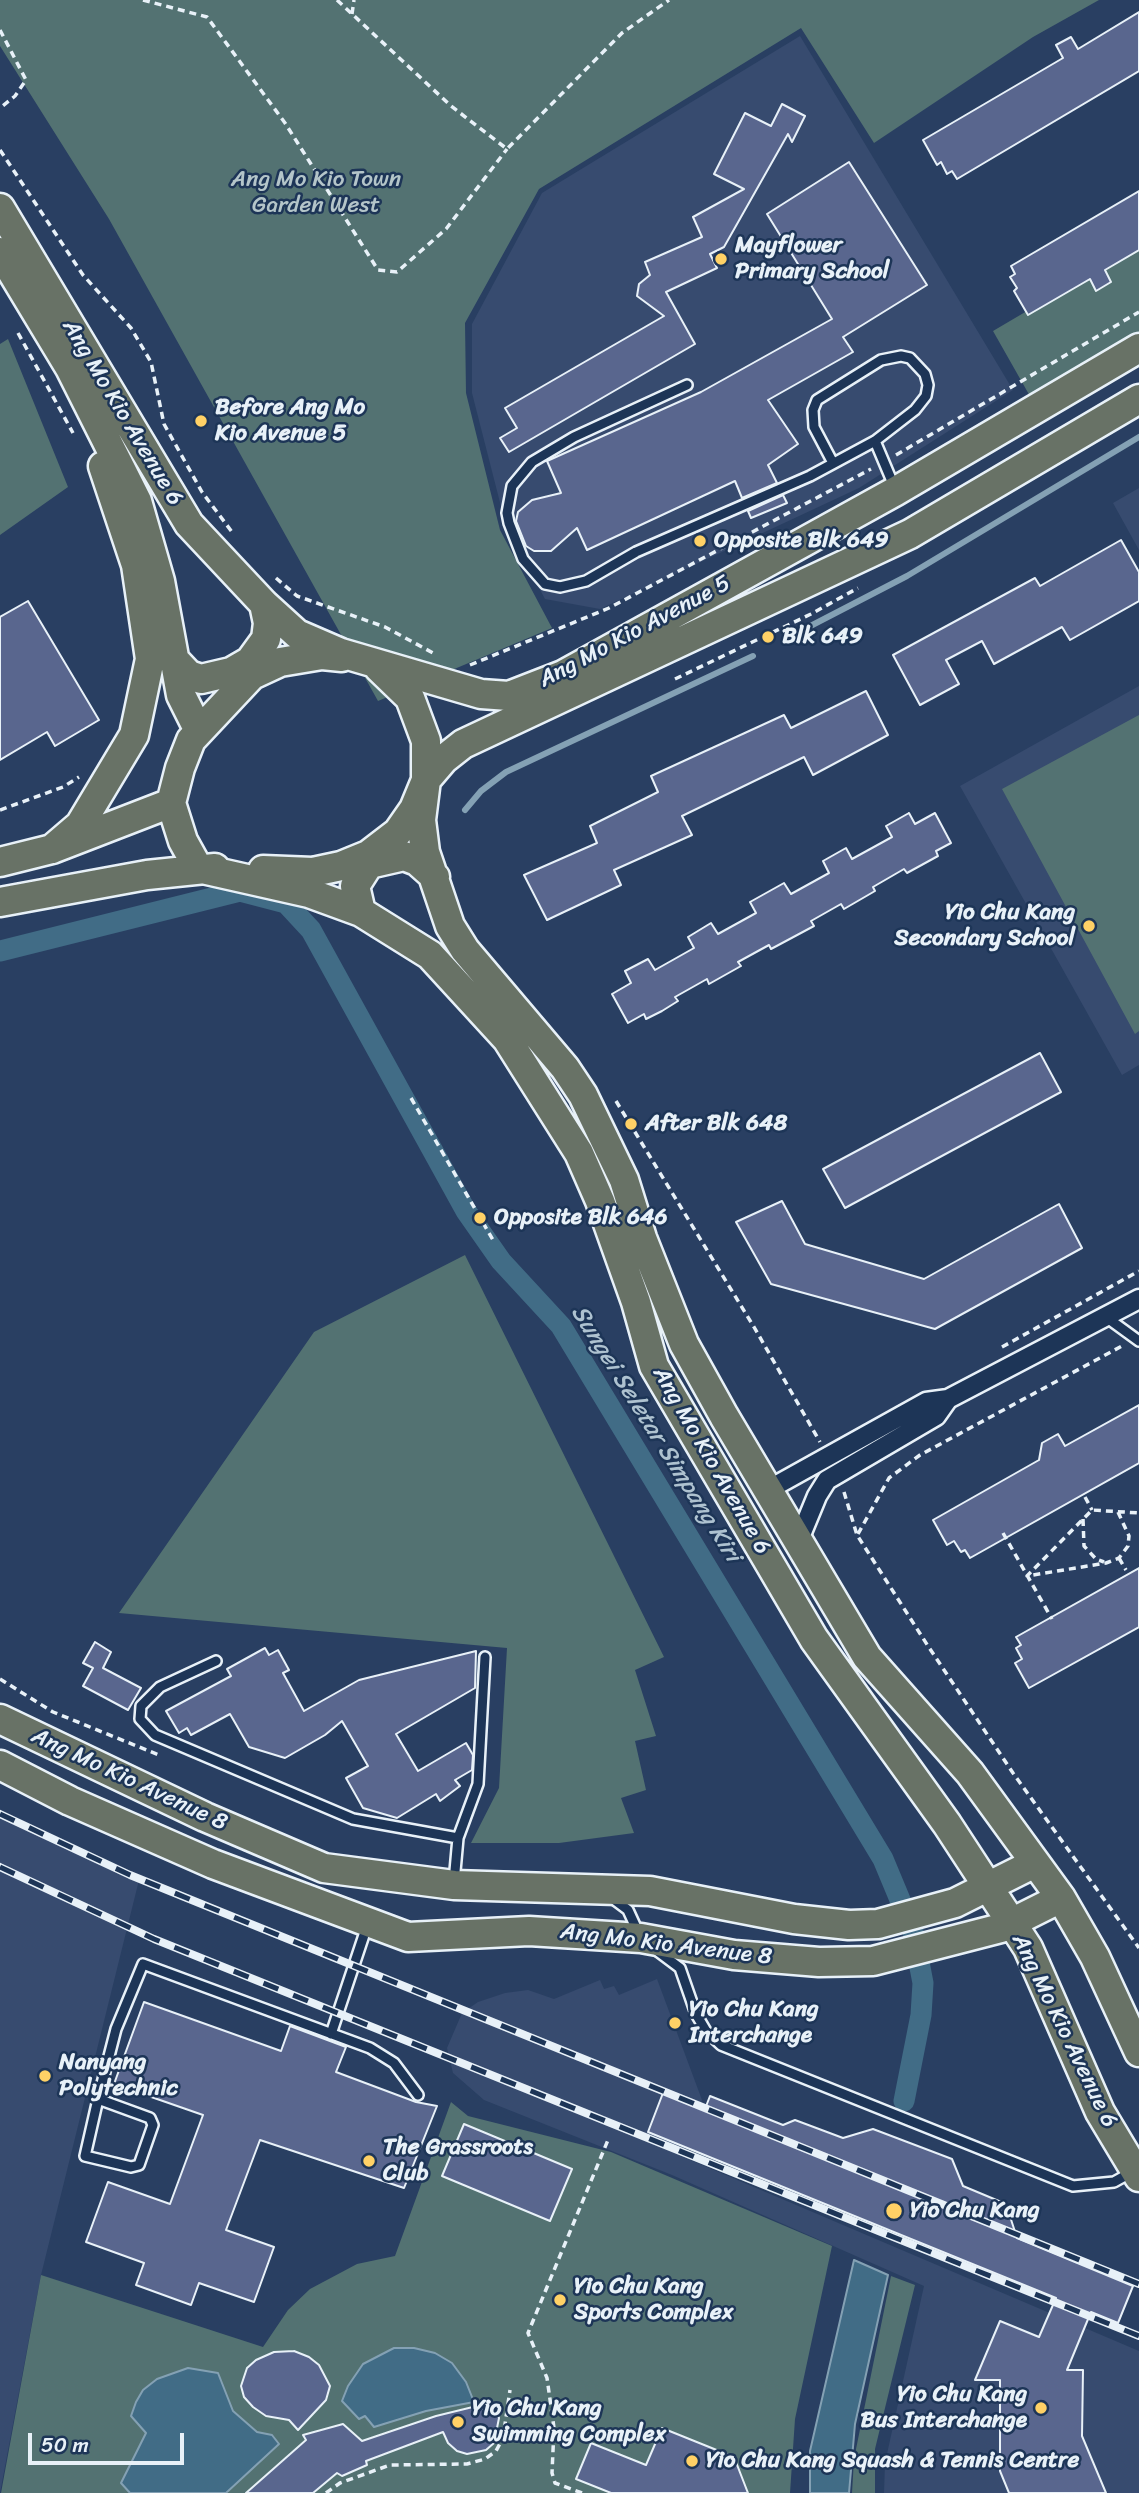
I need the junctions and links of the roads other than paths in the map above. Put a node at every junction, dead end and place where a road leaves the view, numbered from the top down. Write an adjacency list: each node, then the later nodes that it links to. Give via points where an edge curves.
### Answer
1 (0, 208): 10 (main road, Ang Mo Kio Avenue 6, via 189,524)
2 (0, 252): 4 (main road, Ang Mo Kio Avenue 6)
3 (1139, 348): 9 (main road, Ang Mo Kio Avenue 5)
4 (70, 368): 13 (main road, Ang Mo Kio Avenue 6, via 147,530); 19 (main road, via 136,565 149,659 134,735 80,825)
5 (687, 385): 8 (lane, via 532,461 512,485 509,523 523,559 545,583 560,587 586,581 636,552)
6 (1139, 399): 12 (main road, Ang Mo Kio Avenue 5, via 909,534)
7 (876, 441): 8 (lane); 8 (lane, via 926,396 925,374 910,358 881,360 817,400 814,427); 9 (lane)
8 (834, 463)
9 (896, 491): 11 (main road, Ang Mo Kio Avenue 5)
10 (264, 604): 13 (main road, via 266,639 250,661 231,672 201,679 189,675); 14 (main road, Ang Mo Kio Avenue 6, via 297,634)
11 (660, 620): 12 (main road); 14 (main road, Ang Mo Kio Avenue 5, via 563,675 509,696 444,685)
12 (673, 647): 16 (main road, Ang Mo Kio Avenue 5)
13 (173, 658): 15 (main road, Ang Mo Kio Avenue 6, via 181,695)
14 (372, 661): 15 (main road, via 322,655 280,662 252,674); 17 (main road, via 415,708 426,741)
15 (199, 731): 18 (main road, via 180,768)
16 (487, 733): 17 (main road, Ang Mo Kio Avenue 5, via 454,752); 22 (main road, via 446,785 437,813)
17 (426, 780): 21 (main road, via 398,832 369,855 341,866 313,872); 22 (main road, Ang Mo Kio Avenue 6, via 421,820 425,852)
18 (172, 803): 19 (main road); 21 (main road, via 183,841)
19 (52, 849): 20 (main road)
20 (0, 862)
21 (198, 868): 23 (main road); 24 (main road, Ang Mo Kio Avenue 6, via 309,893)
22 (435, 877): 24 (main road, via 404,856 369,864 355,886); 29 (main road, Ang Mo Kio Avenue 6, via 450,926 465,950 565,1068 588,1105 624,1180 684,1344)
23 (0, 902)
24 (361, 912): 38 (main road, Ang Mo Kio Avenue 6, via 430,955 507,1039 579,1153 636,1302 654,1366 814,1639 947,1824)
25 (1139, 1300): 26 (street)
26 (1106, 1317): 27 (lane); 28 (street)
27 (1137, 1340)
28 (948, 1399): 29 (street, via 926,1402); 30 (street, via 936,1416 827,1480)
29 (766, 1491): 30 (main road, Ang Mo Kio Avenue 6)
30 (797, 1542): 36 (main road, Ang Mo Kio Avenue 6, via 867,1657 970,1773)
31 (485, 1657): 35 (lane, via 478,1784)
32 (216, 1661): 35 (lane, via 160,1687 141,1706 140,1719 155,1735 353,1819)
33 (0, 1719): 37 (main road, Ang Mo Kio Avenue 8, via 324,1868)
34 (0, 1765): 41 (main road, Ang Mo Kio Avenue 8, via 214,1864)
35 (458, 1838): 37 (lane)
36 (1035, 1863): 38 (main road, Ang Mo Kio Avenue 8); 40 (main road, Ang Mo Kio Avenue 6)
37 (454, 1885): 39 (main road, Ang Mo Kio Avenue 8)
38 (986, 1887): 39 (main road, Ang Mo Kio Avenue 8, via 955,1903 878,1924 849,1925 650,1891); 42 (main road, Ang Mo Kio Avenue 6)
39 (588, 1888): 43 (lane, via 628,1910)
40 (1061, 1898): 42 (main road, Ang Mo Kio Avenue 8); 45 (main road, Ang Mo Kio Avenue 6, via 1095,1957)
41 (368, 1923): 43 (main road, Ang Mo Kio Avenue 8, via 408,1937 529,1931); 44 (lane)
42 (1012, 1924): 43 (main road, Ang Mo Kio Avenue 8, via 873,1961 734,1955); 48 (main road, Ang Mo Kio Avenue 6, via 1041,1977 1100,2112)
43 (641, 1938): 48 (lane, via 680,1968 695,2014 721,2045 1073,2186 1114,2182)
44 (331, 2034): 46 (lane, via 370,2048 394,2063); 47 (lane, via 143,1964 116,2029)
45 (1139, 2052)
46 (418, 2095)
47 (98, 2099): 47 (lane, via 148,2116 153,2125 135,2167 85,2157)
48 (1136, 2174)

